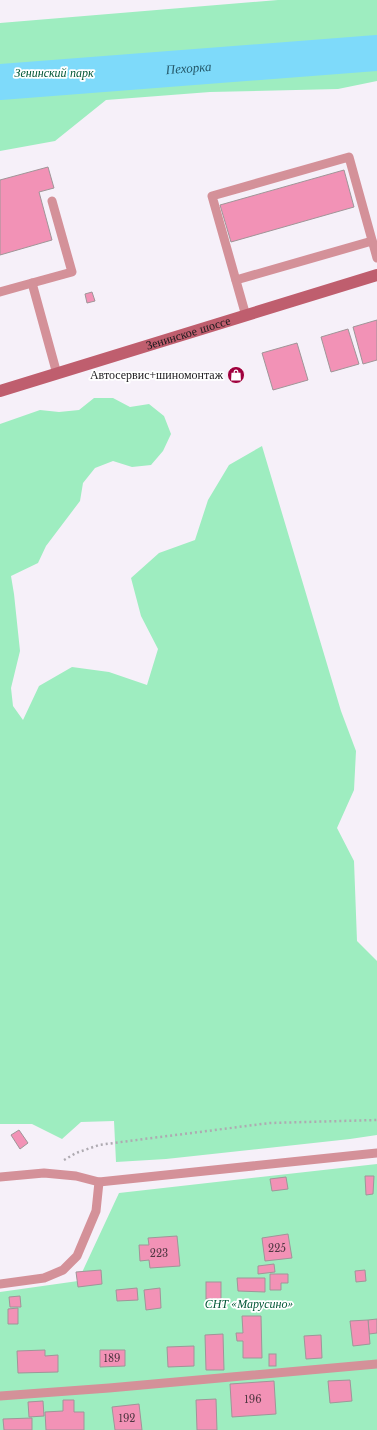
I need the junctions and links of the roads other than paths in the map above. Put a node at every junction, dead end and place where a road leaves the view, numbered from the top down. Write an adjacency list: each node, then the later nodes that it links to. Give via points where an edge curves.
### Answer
1 (52, 201): 6 (lane, via 72,272)
2 (372, 241): 3 (lane); 5 (lane); 5 (lane, via 349,157 212,196)
3 (377, 258)
4 (377, 275): 8 (main road, Зенинское шоссе)
5 (236, 280): 8 (lane)
6 (32, 283): 7 (lane); 9 (lane)
7 (0, 292)
8 (246, 316): 9 (main road, Зенинское шоссе)
9 (57, 374): 10 (main road, Зенинское шоссе)
10 (0, 391)
11 (377, 1153): 13 (lane)
12 (0, 1177): 13 (lane, via 44,1173 76,1176)
13 (100, 1182): 14 (lane, via 96,1210 77,1256 63,1270 44,1278)
14 (0, 1284)
15 (377, 1364): 16 (lane)
16 (0, 1396)

